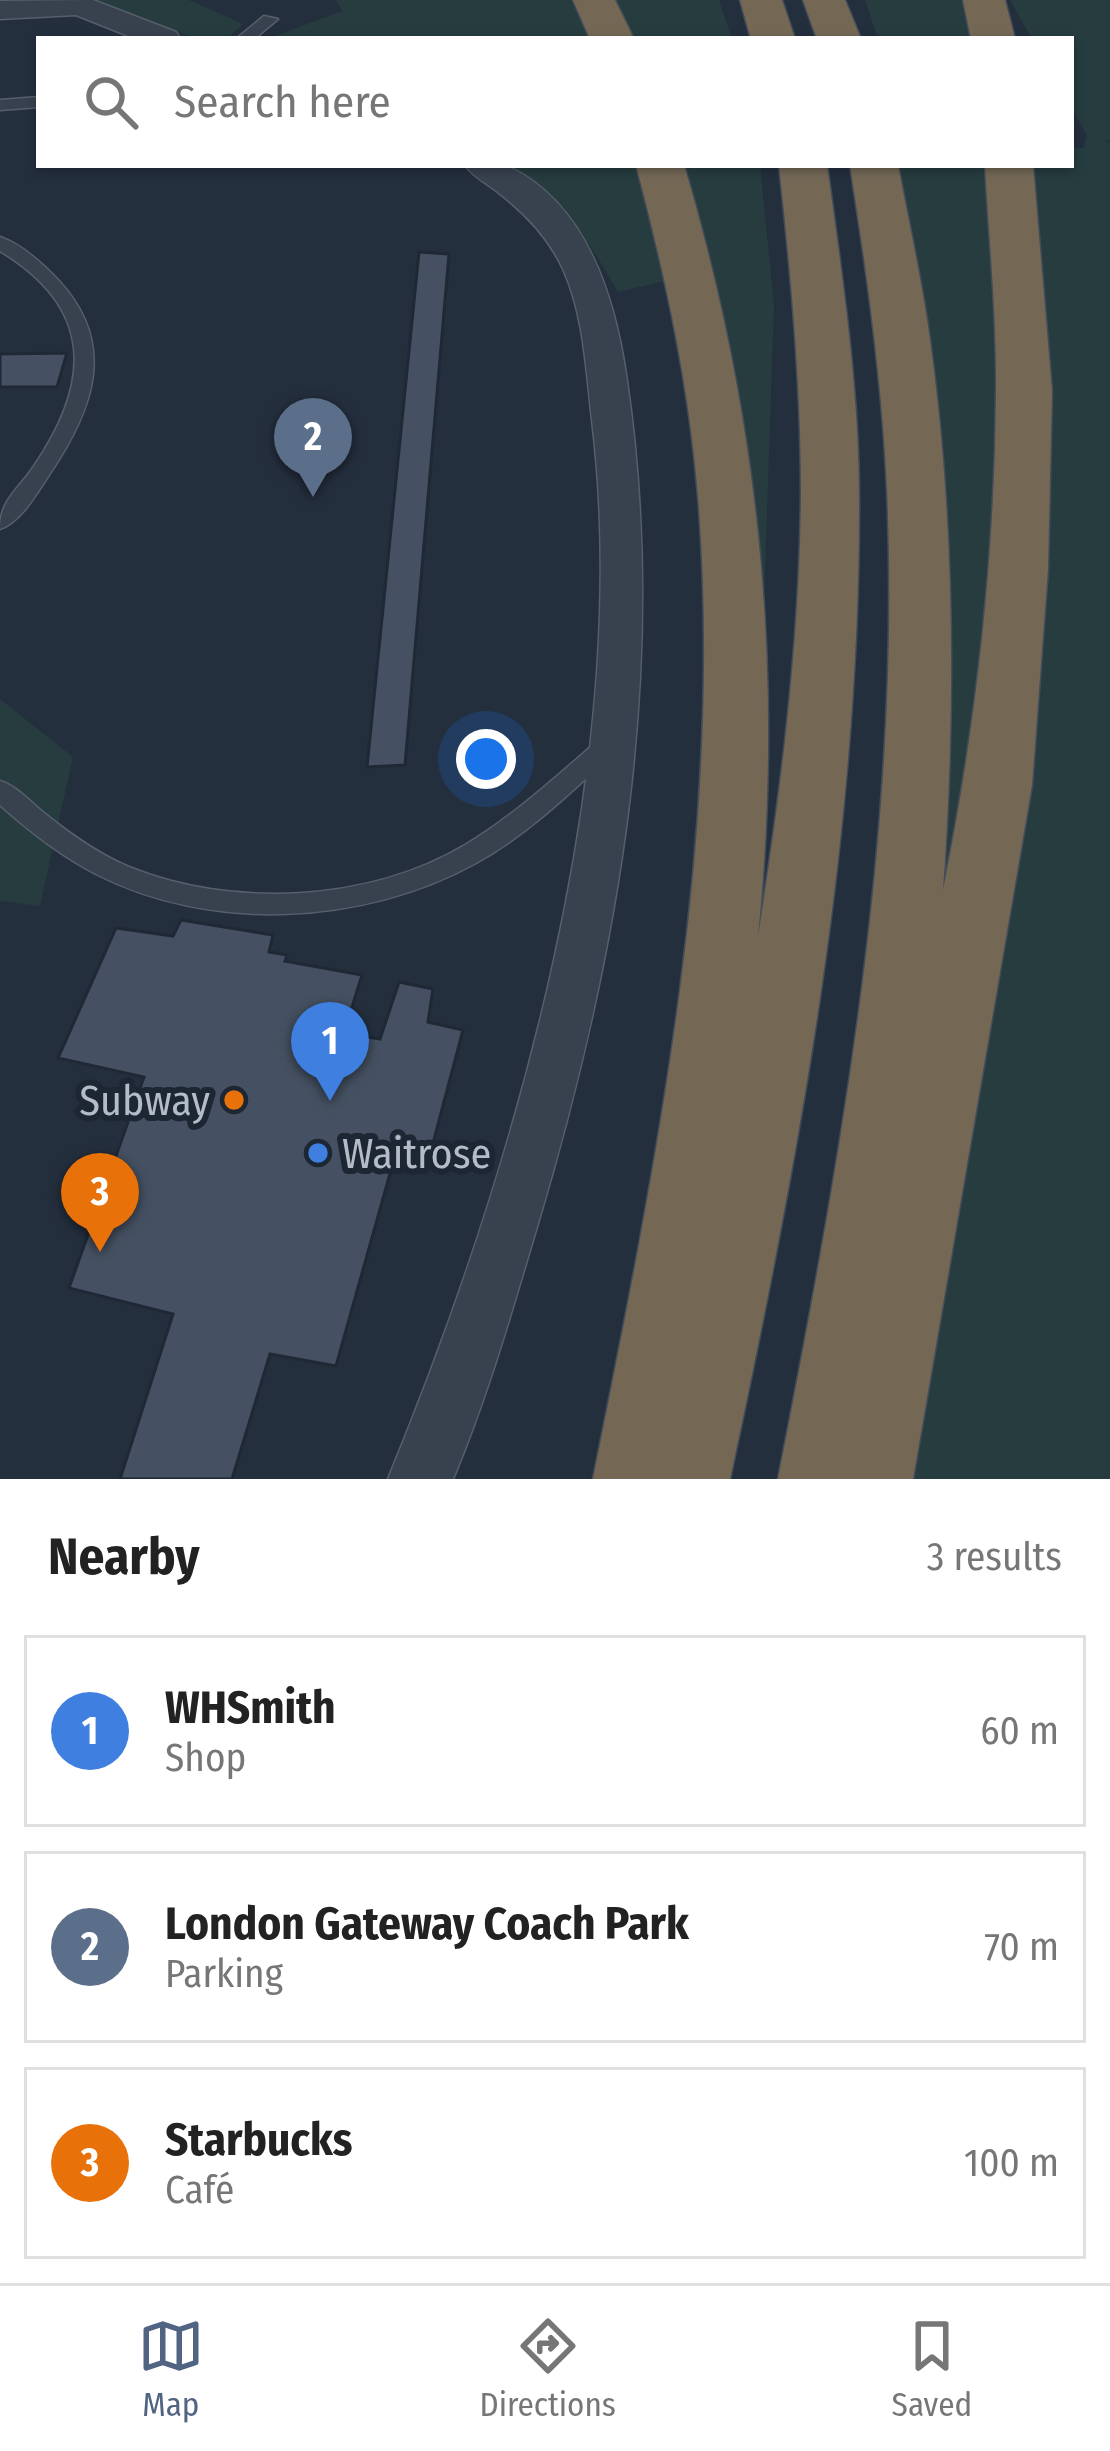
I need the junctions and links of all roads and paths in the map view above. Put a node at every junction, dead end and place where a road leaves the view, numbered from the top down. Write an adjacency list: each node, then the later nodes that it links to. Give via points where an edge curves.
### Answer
1 (593, 0): 10 (highway)
2 (760, 0): 11 (highway)
3 (824, 0): 12 (highway)
4 (984, 0): 13 (highway)
5 (70, 3): 6 (street); 8 (street)
6 (0, 10)
7 (270, 19): 9 (lane)
8 (157, 36)
9 (248, 36)
10 (611, 36)
11 (772, 36)
12 (837, 36)
13 (992, 36)
14 (36, 102): 15 (lane)
15 (0, 105)
16 (486, 168): 23 (street, via 557,230 592,298 615,413 625,572)
17 (661, 168): 26 (highway, via 708,363 729,543 735,692 698,1136)
18 (802, 168): 27 (highway, via 822,299 831,465 812,787 772,1069)
19 (875, 168): 28 (highway, via 900,300 917,471 914,781 886,1091)
20 (1010, 168): 29 (highway, via 1024,391 998,784)
21 (0, 243): 22 (lane, via 36,268 73,313 86,358 61,441)
22 (0, 522)
23 (612, 741): 24 (lane, via 453,863 406,884 318,899 242,902 116,873); 25 (street, via 577,956 522,1186)
24 (0, 790)
25 (420, 1479)
26 (638, 1479)
27 (685, 1479)
28 (823, 1479)
29 (868, 1479)

